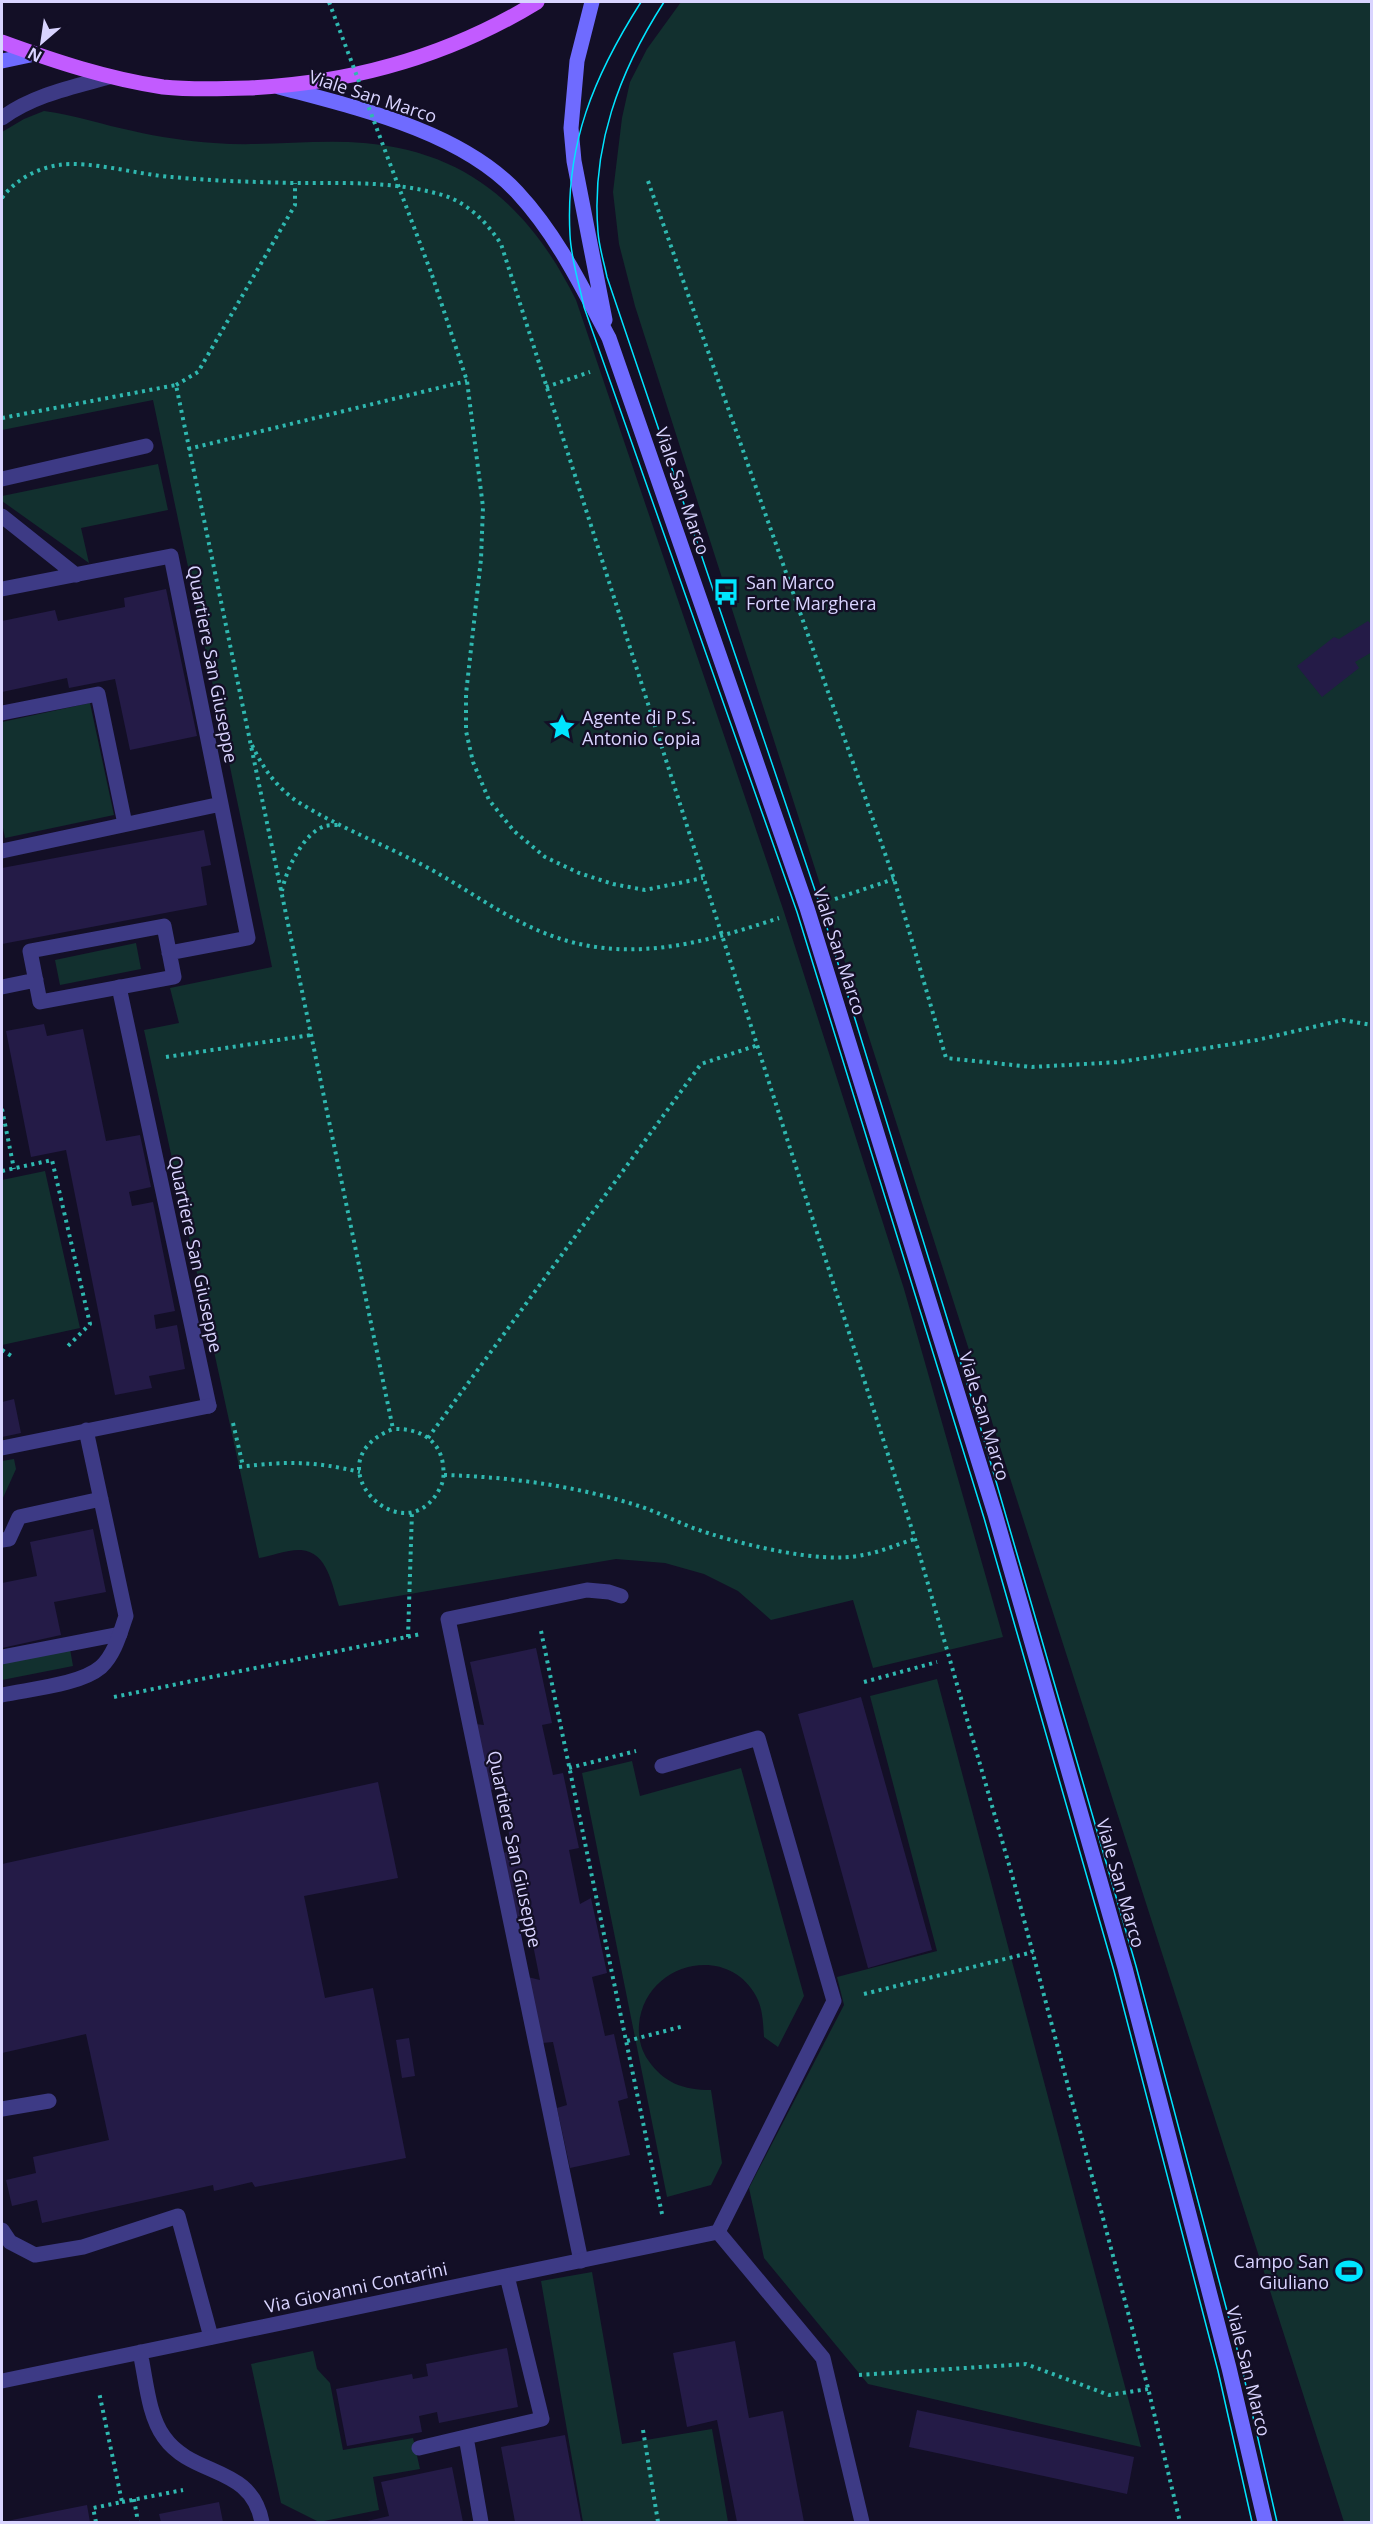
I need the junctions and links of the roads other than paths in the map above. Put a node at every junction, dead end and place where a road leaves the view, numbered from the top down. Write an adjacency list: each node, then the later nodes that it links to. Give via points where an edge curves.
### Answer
1 (537, 2): 7 (main road, via 506,21 393,67)
2 (592, 2): 9 (street, Viale San Marco, via 577,61 571,128)
3 (2, 42): 4 (main road)
4 (35, 54): 5 (street); 6 (main road)
5 (2, 61)
6 (109, 77): 7 (main road, via 164,87); 8 (street, via 56,92)
7 (279, 87): 9 (street, Viale San Marco, via 338,102 425,133 485,165 539,217)
8 (2, 118)
9 (609, 338): 46 (street, Viale San Marco, via 807,908 995,1514 1125,1968 1229,2368)
10 (146, 446): 11 (street)
11 (2, 479)
12 (2, 516): 13 (street)
13 (76, 575): 14 (street, Quartiere San Giuseppe); 16 (street, Quartiere San Giuseppe, via 171,556)
14 (2, 589)
15 (2, 713): 17 (street, via 99,694)
16 (221, 804): 17 (street); 19 (street, Quartiere San Giuseppe, via 248,938)
17 (125, 825): 18 (street)
18 (2, 851)
19 (169, 953): 20 (street, via 164,926 30,951); 22 (street, via 174,977)
20 (36, 980): 21 (street); 22 (street, via 40,1002)
21 (2, 987)
22 (118, 987): 23 (street, Quartiere San Giuseppe, via 209,1406)
23 (86, 1430): 24 (street, Quartiere San Giuseppe); 25 (street)
24 (2, 1448)
25 (101, 1499): 26 (street, via 19,1517 9,1539); 28 (street, via 126,1616)
26 (2, 1540)
27 (621, 1596): 36 (street, Quartiere San Giuseppe, via 587,1590 448,1619)
28 (120, 1634): 29 (street); 30 (street, via 102,1666 83,1678)
29 (2, 1657)
30 (2, 1695)
31 (662, 1766): 35 (street, via 758,1738 834,2001)
32 (49, 2101): 33 (street)
33 (2, 2109)
34 (2, 2230): 38 (street, via 10,2242 36,2255 83,2247 178,2216)
35 (718, 2232): 36 (street, Via Giovanni Contarini); 45 (street, via 823,2358)
36 (581, 2261): 37 (street, Via Giovanni Contarini)
37 (507, 2276): 38 (street, Via Giovanni Contarini); 41 (street, via 542,2419)
38 (211, 2337): 39 (street, Via Giovanni Contarini)
39 (140, 2352): 40 (street, Via Giovanni Contarini); 43 (street, via 154,2414 164,2437 185,2457 249,2491 260,2510)
40 (2, 2381)
41 (466, 2437): 42 (street); 44 (street)
42 (419, 2448)
43 (262, 2523)
44 (481, 2523)
45 (862, 2523)
46 (1265, 2523)

